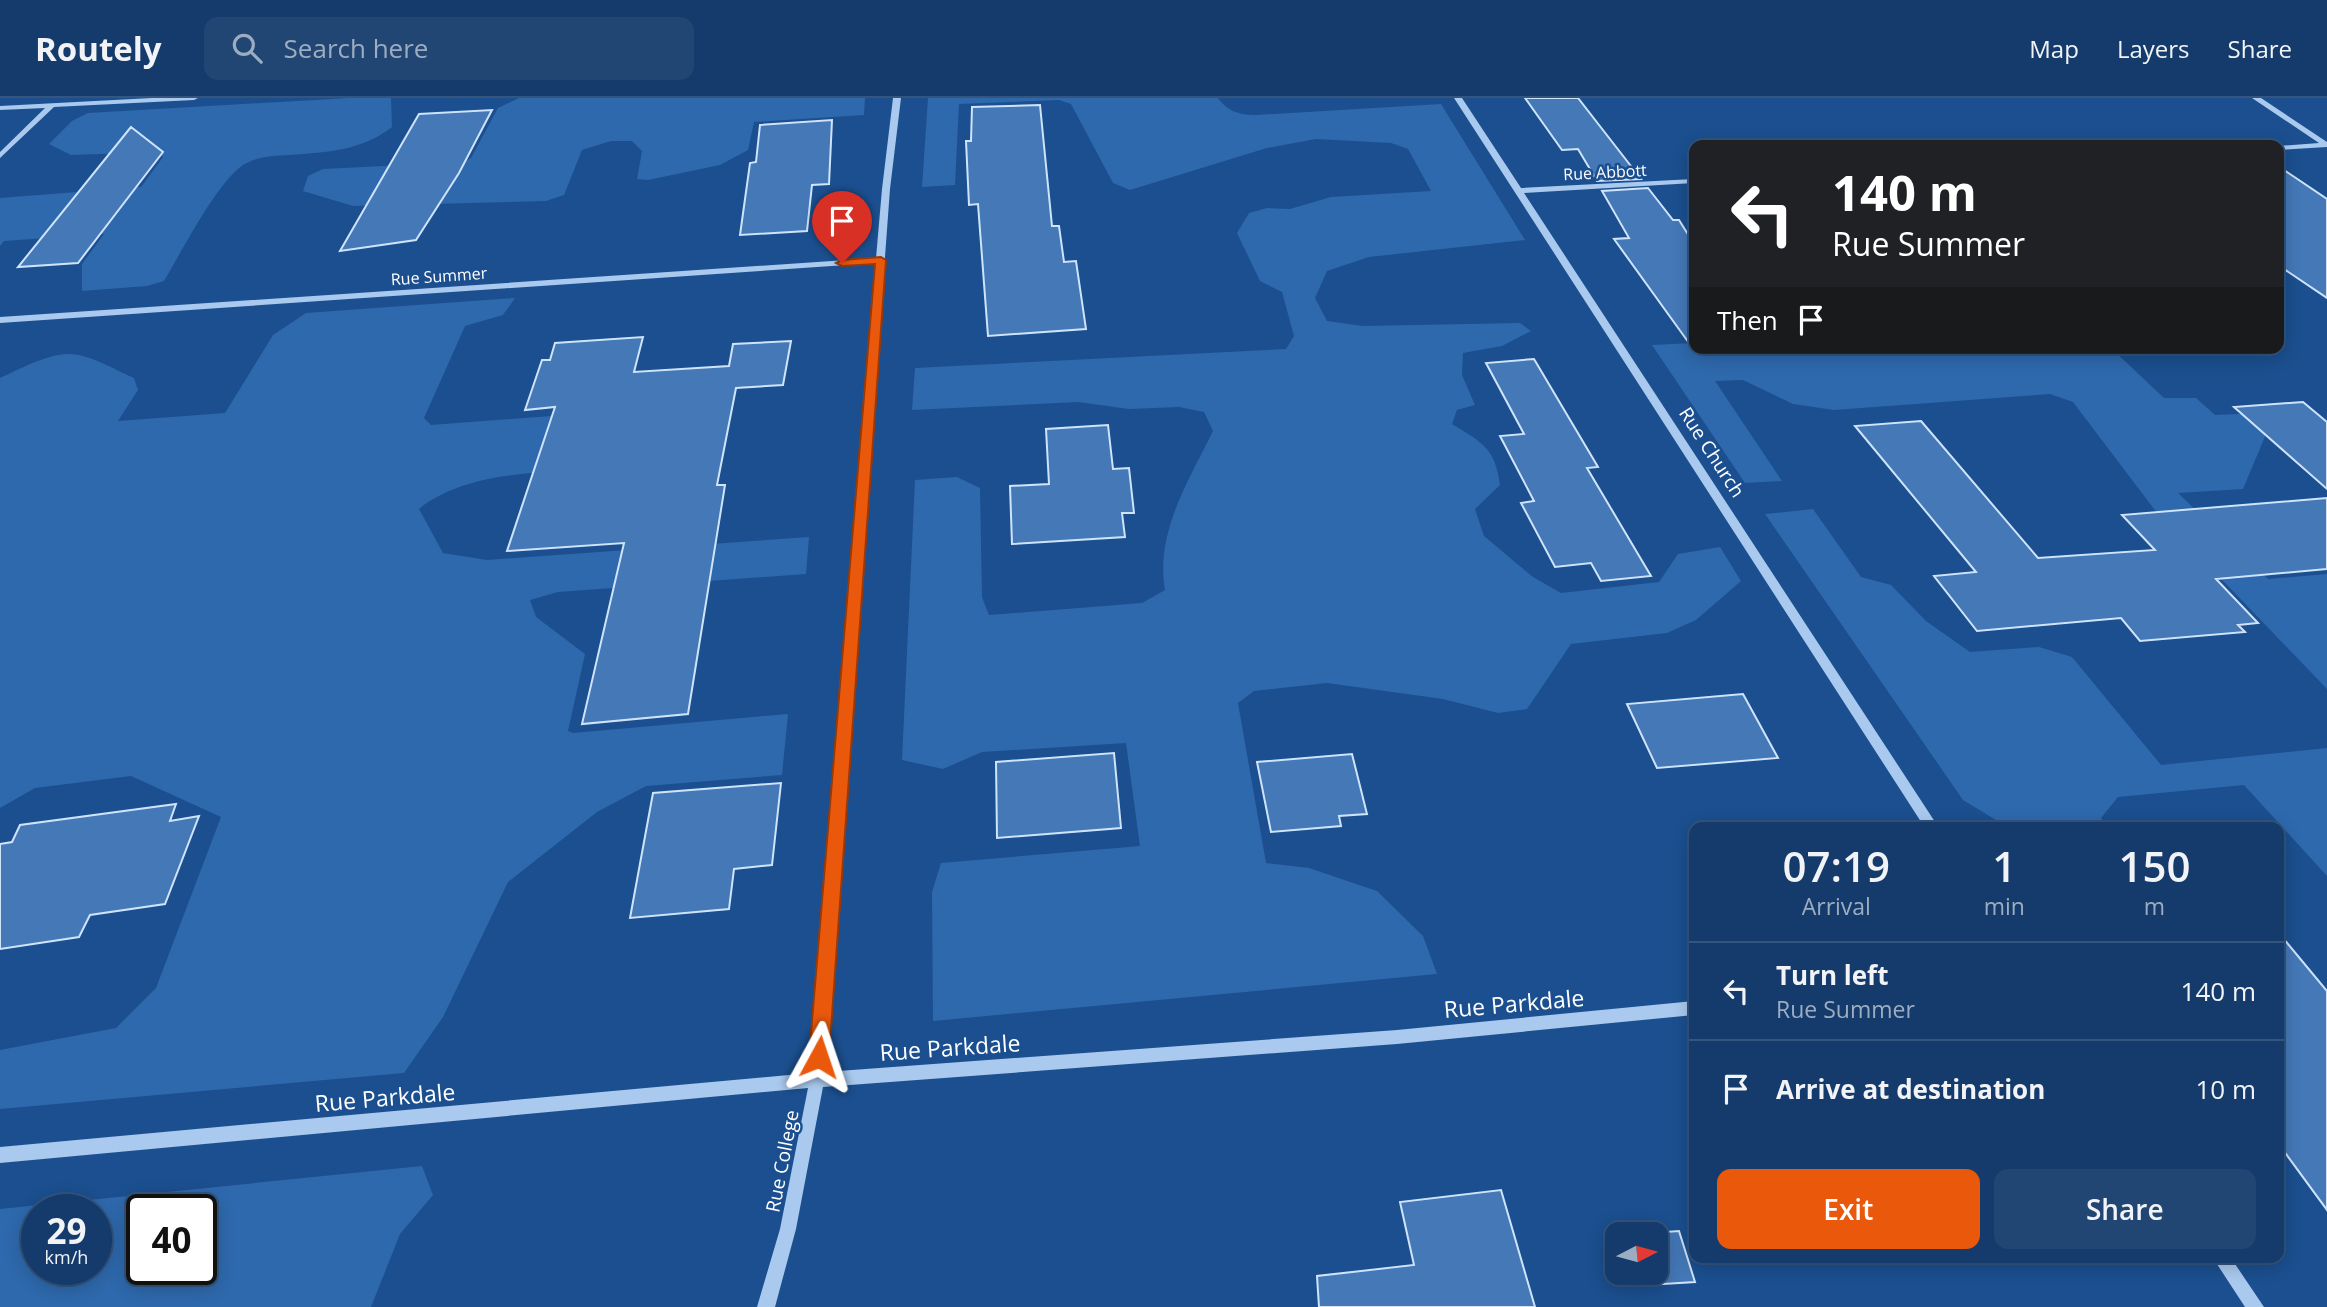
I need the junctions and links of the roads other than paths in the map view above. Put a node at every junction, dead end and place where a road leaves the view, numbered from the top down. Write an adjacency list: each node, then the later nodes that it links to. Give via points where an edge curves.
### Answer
1 (58, 98): 6 (street)
2 (194, 98): 6 (street)
3 (897, 98): 13 (street, Rue College)
4 (1458, 98): 12 (street, Rue Church)
5 (2256, 98): 8 (street)
6 (50, 106): 7 (street); 10 (street)
7 (0, 108)
8 (2327, 145): 9 (street)
9 (2284, 148)
10 (0, 156)
11 (1689, 181): 12 (street, Rue Abbott)
12 (1518, 191): 15 (street, Rue Church)
13 (881, 260): 14 (street, Rue Summer); 17 (street, Rue College)
14 (0, 320)
15 (1928, 822)
16 (1689, 1009): 17 (street, Rue Parkdale, via 1397,1037)
17 (817, 1080): 18 (street, Rue Parkdale); 20 (street, Rue College, via 791,1218)
18 (0, 1155)
19 (2224, 1263): 21 (street)
20 (766, 1307)
21 (2255, 1307)

